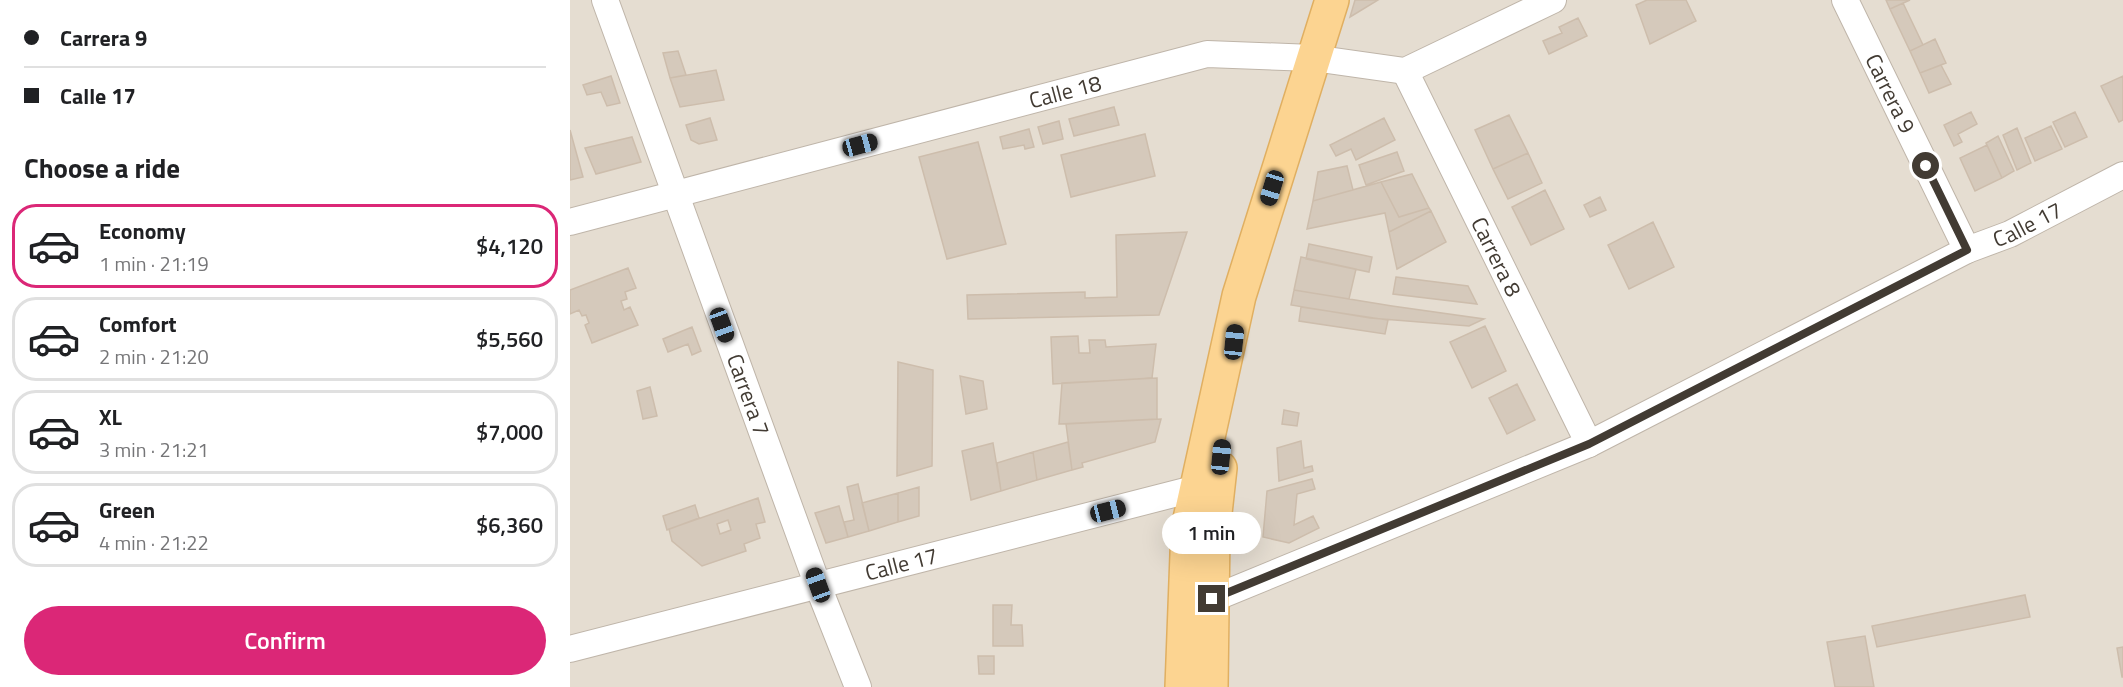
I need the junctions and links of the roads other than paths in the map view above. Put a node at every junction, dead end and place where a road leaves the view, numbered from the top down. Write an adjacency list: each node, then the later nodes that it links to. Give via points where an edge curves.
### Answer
1 (605, 0): 8 (street, Carrera 7)
2 (1332, 0): 5 (main road)
3 (1553, 0): 6 (street)
4 (1845, 0): 10 (street, Carrera 9)
5 (1313, 58): 6 (street, Calle 18); 8 (street, Calle 18, via 1207,54); 11 (main road)
6 (1405, 71): 12 (street, Carrera 8)
7 (2123, 175): 10 (street, Calle 17, via 2010,234)
8 (675, 194): 9 (street, Calle 18); 14 (street, Carrera 7)
9 (570, 222)
10 (1967, 250): 12 (street, Calle 17)
11 (1239, 296): 13 (main road); 15 (main road, via 1213,531)
12 (1589, 444): 15 (street, Calle 17)
13 (1197, 488): 14 (street, Calle 17); 18 (main road, via 1188,528)
14 (818, 585): 16 (street, Calle 17); 17 (street, Carrera 7)
15 (1212, 599): 19 (main road)
16 (570, 649)
17 (858, 687)
18 (1182, 687)
19 (1211, 687)

